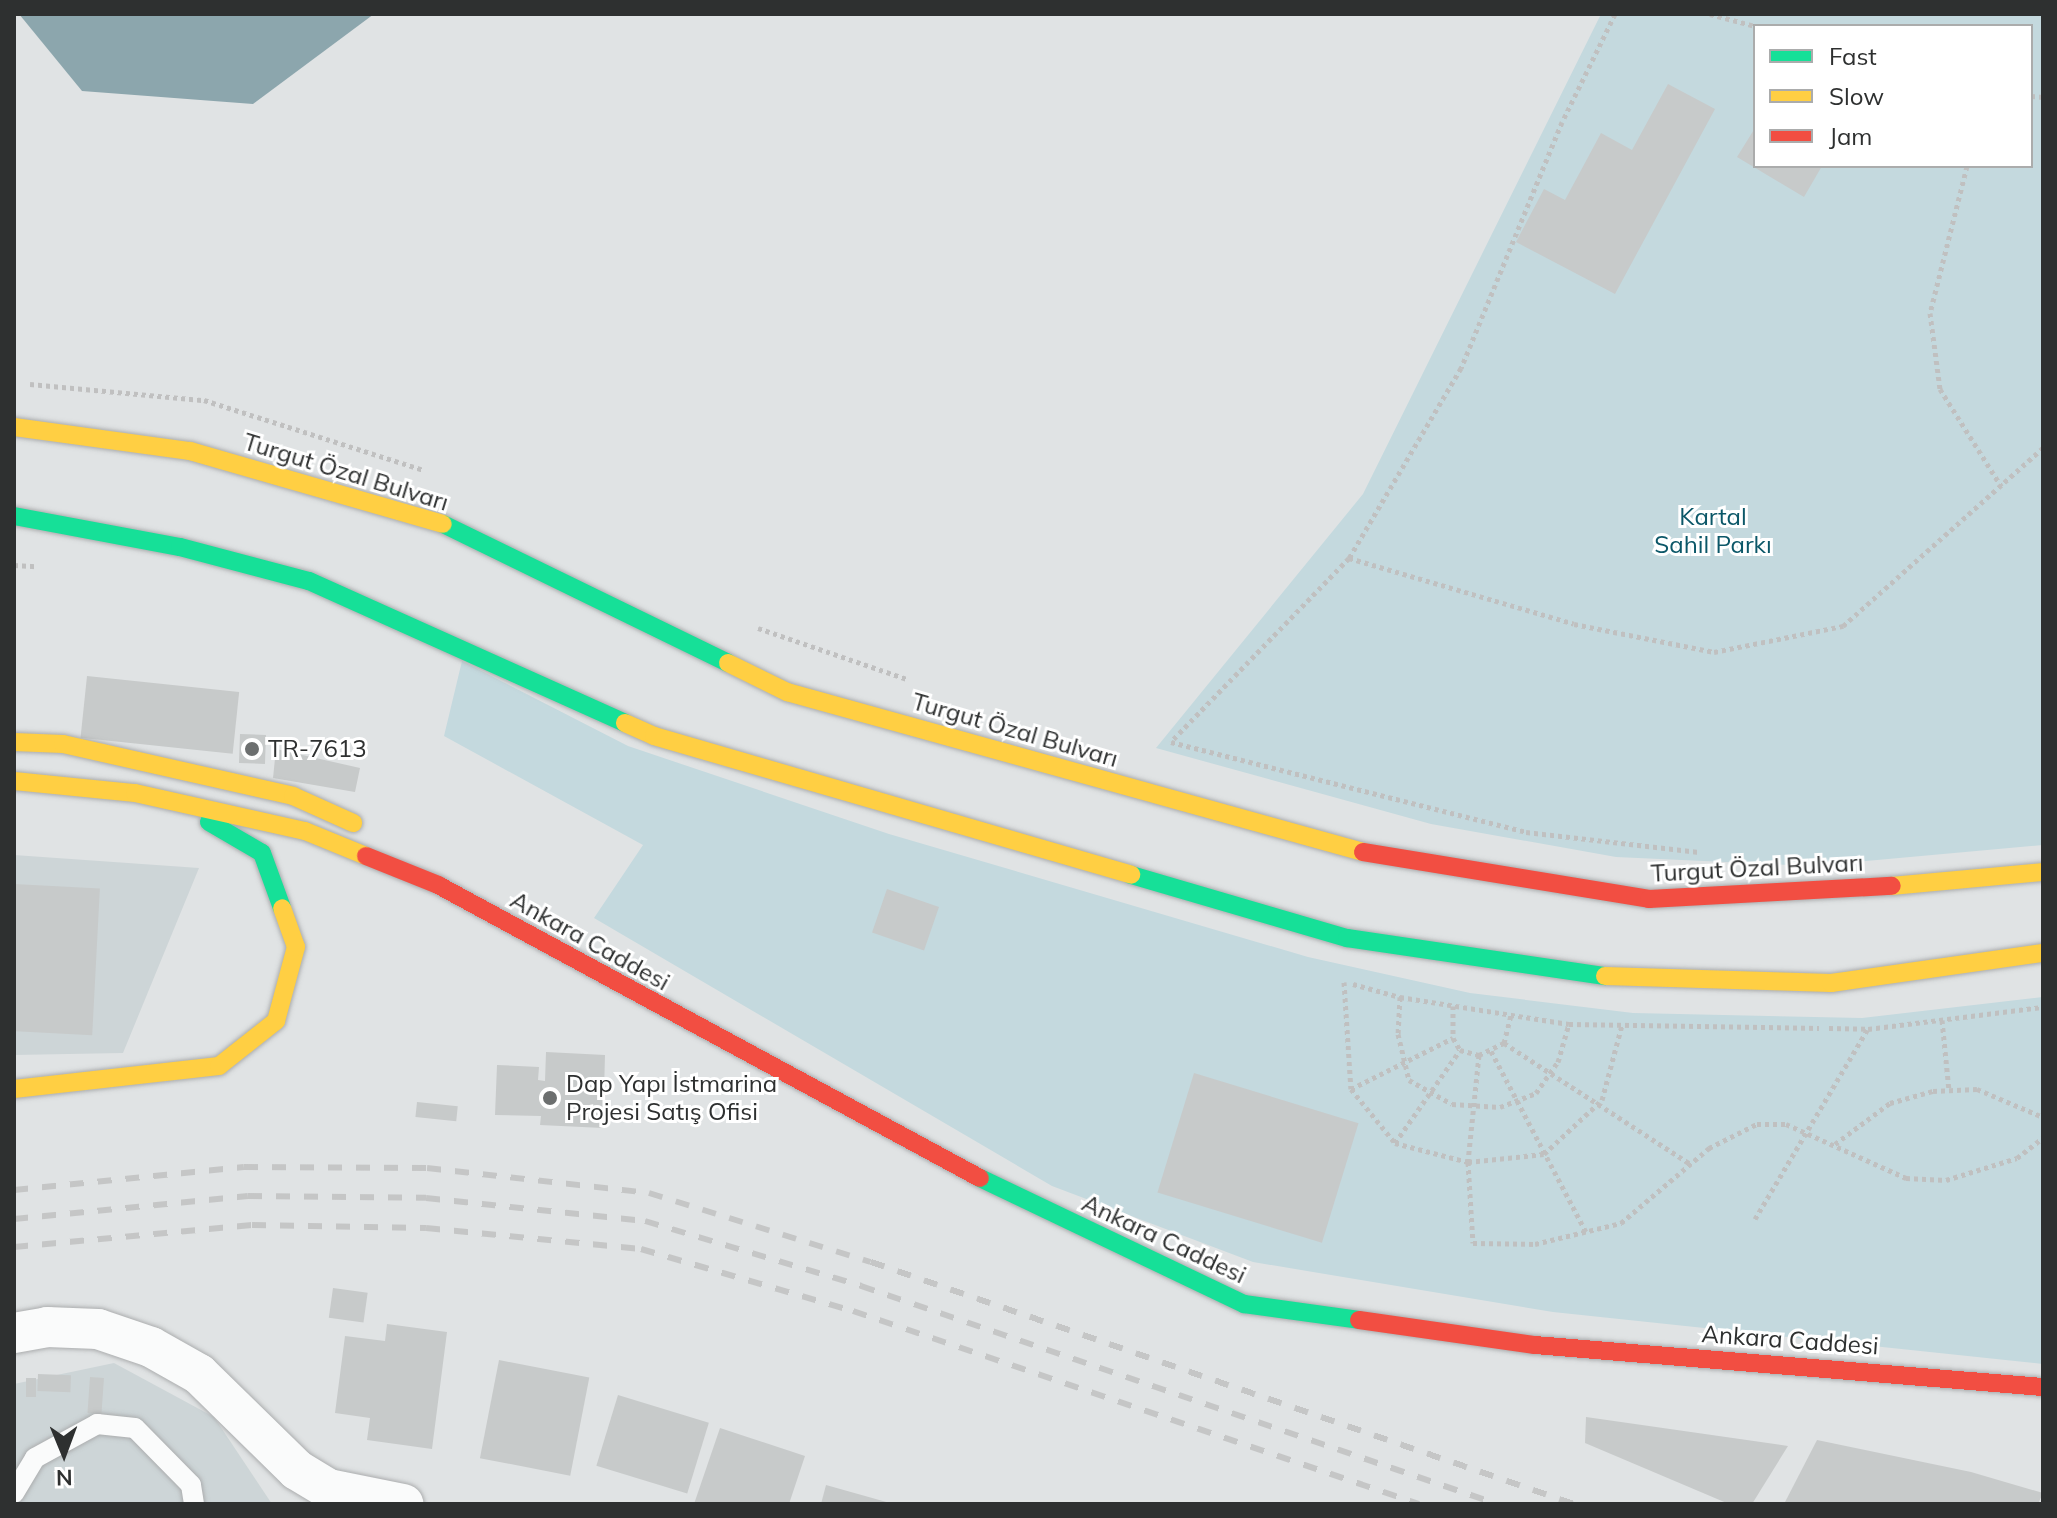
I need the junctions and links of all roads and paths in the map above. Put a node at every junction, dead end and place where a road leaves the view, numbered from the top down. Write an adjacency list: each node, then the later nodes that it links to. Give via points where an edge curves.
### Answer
1 (1615, 14): 11 (path, via 1562,122 1461,368)
2 (1710, 14): 3 (path)
3 (1753, 25)
4 (1966, 168): 9 (path, via 1930,313 1940,389)
5 (14, 382): 8 (path, via 204,400 401,459)
6 (14, 427): 20 (main road, Turgut Özal Bulvarı, via 190,451 431,518 787,692 1396,861 1649,899 1994,880)
7 (2043, 448): 9 (path)
8 (429, 473)
9 (2001, 486): 11 (path, via 1843,626 1714,652 1574,624)
10 (14, 516): 22 (main road, via 180,547 309,581 654,736 1347,938 1583,975 1831,983)
11 (1349, 558): 19 (path, via 1171,742 1526,832)
12 (741, 622): 13 (path)
13 (920, 683)
14 (14, 742): 17 (main road, via 63,744 293,796)
15 (14, 781): 16 (main road, Ankara Caddesi, via 135,793)
16 (176, 803): 21 (main road, Ankara Caddesi, via 305,831); 36 (main road, via 262,853 296,947 276,1021 219,1066)
17 (371, 832)
18 (397, 844): 21 (main road, Ankara Caddesi)
19 (1708, 853)
20 (2043, 872)
21 (438, 885): 54 (main road, Ankara Caddesi, via 913,1146 1244,1304 1535,1345)
22 (2043, 953)
23 (1400, 997): 29 (path, via 1453,1006); 34 (path, via 1398,1034); 37 (path, via 1342,981)
24 (1511, 1015): 30 (path)
25 (1942, 1020): 38 (path)
26 (1569, 1024): 35 (path)
27 (1622, 1025): 42 (path)
28 (1868, 1029): 44 (path)
29 (1453, 1038): 31 (path); 34 (path)
30 (1504, 1043): 32 (path); 35 (path)
31 (1460, 1050): 33 (path); 39 (path)
32 (1491, 1051): 33 (path); 40 (path)
33 (1479, 1055): 41 (path)
34 (1405, 1060): 37 (path); 39 (path, via 1409,1080)
35 (1549, 1076): 40 (path, via 1536,1093); 42 (path)
36 (14, 1089)
37 (1351, 1089): 46 (path)
38 (1949, 1090): 43 (path, via 1977,1089); 47 (path, via 1890,1103)
39 (1432, 1092): 41 (path, via 1452,1104); 46 (path)
40 (1517, 1101): 41 (path, via 1500,1107); 48 (path)
41 (1471, 1105): 49 (path)
42 (1596, 1106): 48 (path); 50 (path)
43 (2043, 1117)
44 (1807, 1132): 47 (path); 50 (path, via 1786,1124 1757,1124); 51 (path)
45 (2043, 1138): 47 (path, via 2017,1158 1946,1180 1906,1178)
46 (1395, 1143): 49 (path)
47 (1835, 1144)
48 (1544, 1154): 49 (path); 52 (path)
49 (1468, 1162): 52 (path, via 1473,1243 1535,1244)
50 (1690, 1164): 52 (path, via 1621,1223)
51 (1755, 1219)
52 (1586, 1232)
53 (14, 1333): 57 (street, via 47,1327 98,1329 151,1347 199,1374 297,1470 329,1489)
54 (2043, 1387)
55 (14, 1493): 56 (lane, via 35,1458 97,1424 135,1428 191,1485)
56 (194, 1504)
57 (403, 1504)

